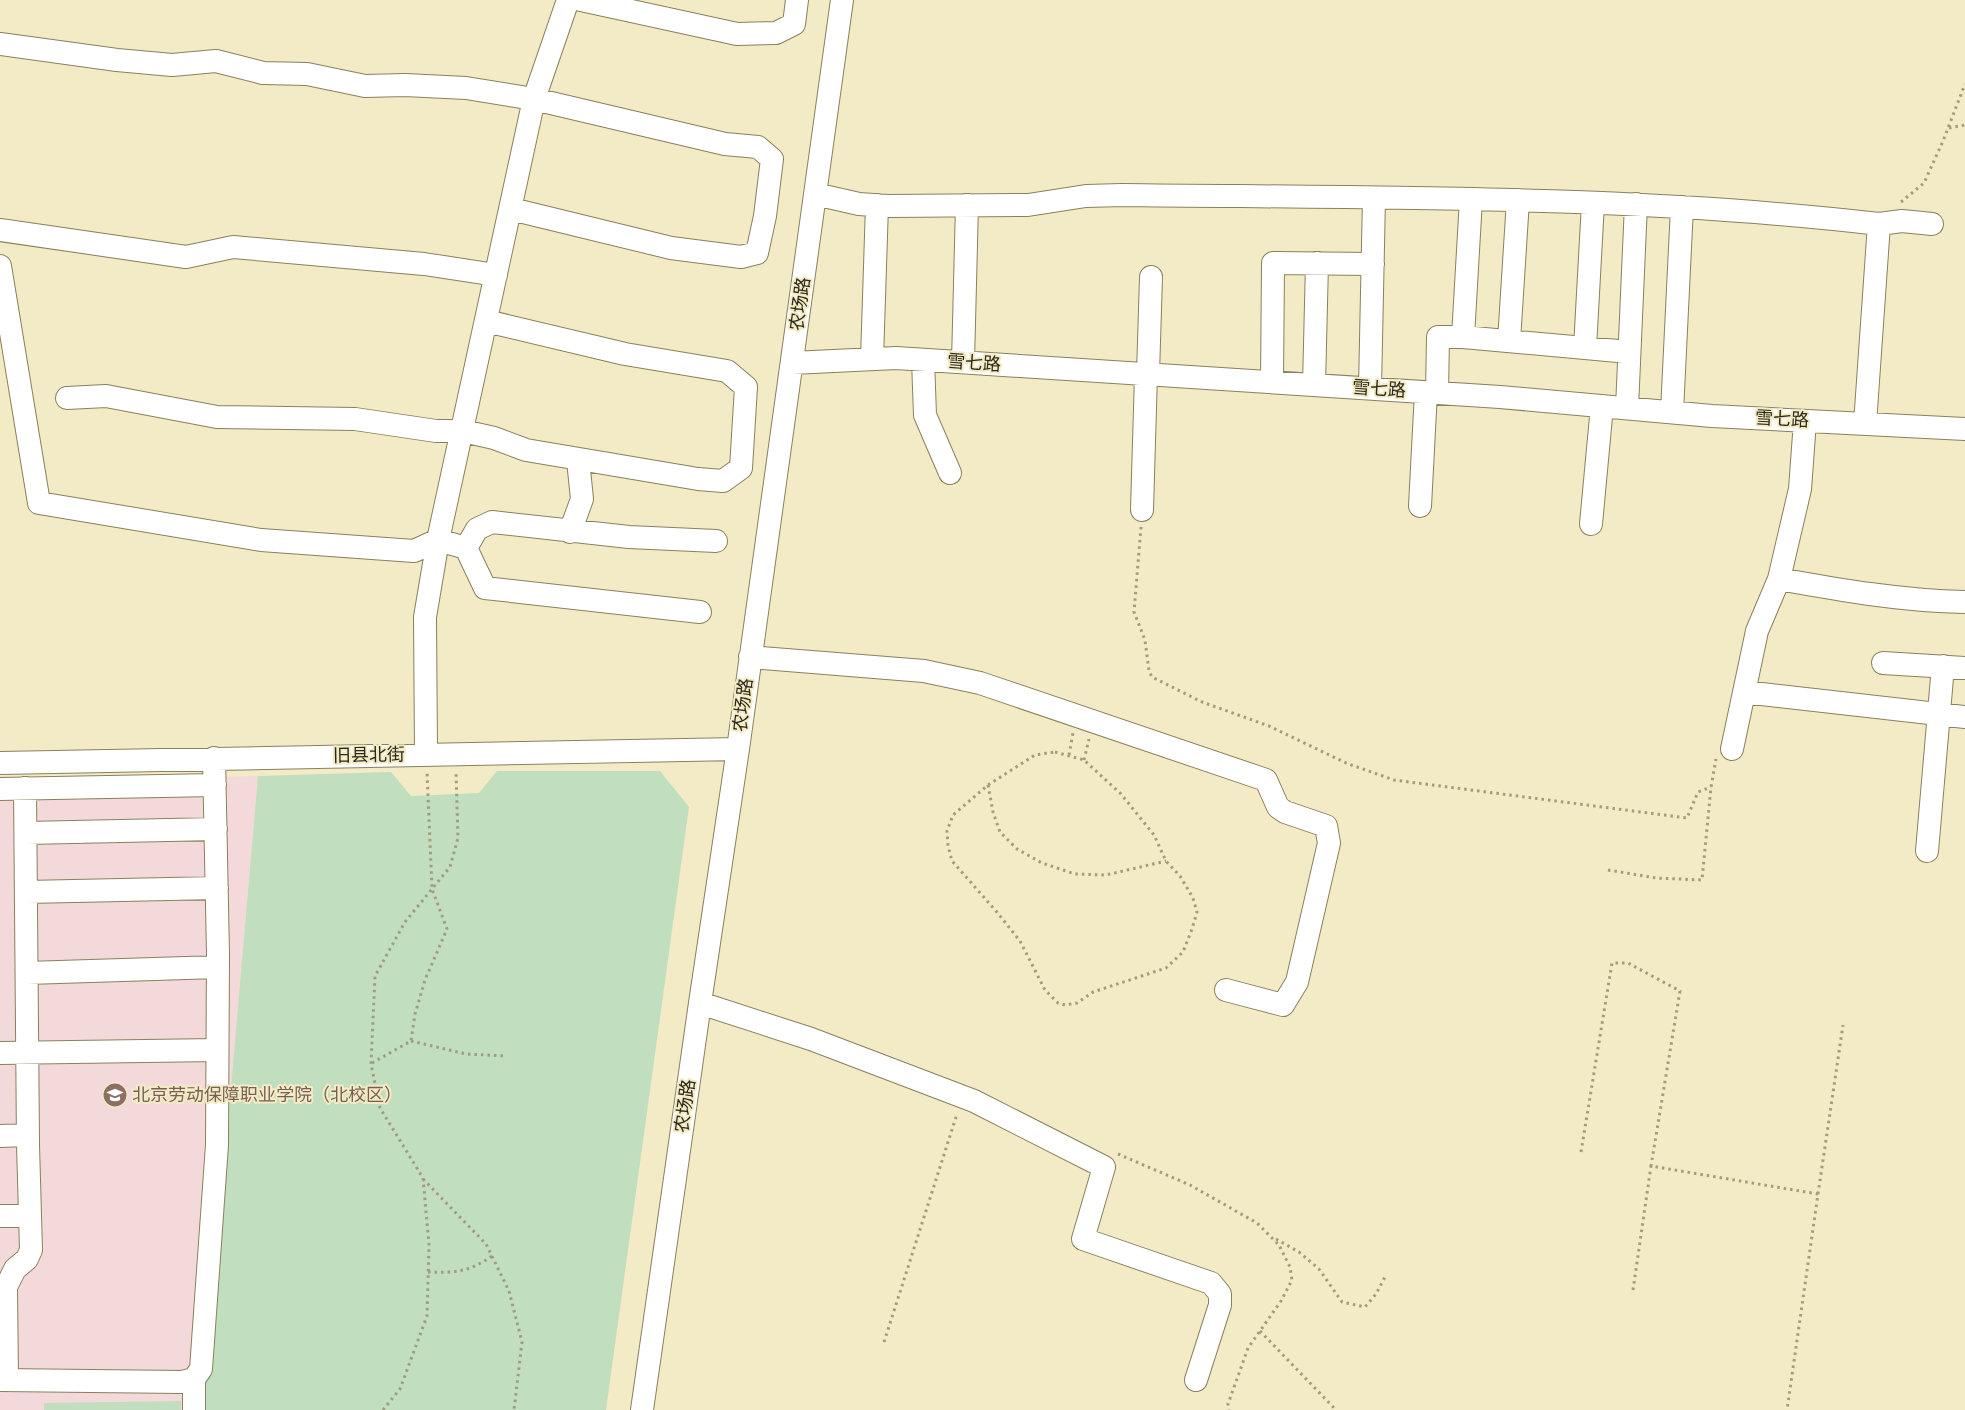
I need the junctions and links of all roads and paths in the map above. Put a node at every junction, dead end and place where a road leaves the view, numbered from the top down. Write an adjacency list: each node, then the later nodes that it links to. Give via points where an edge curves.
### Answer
1 (568, 0): 7 (street)
2 (581, 0): 3 (street, via 737,34 776,33 794,24)
3 (797, 0)
4 (842, 0): 10 (street, 农场路)
5 (0, 44): 7 (street, via 172,65 216,61 263,74 307,74 365,86 466,88)
6 (1965, 84): 9 (path)
7 (534, 99): 19 (street); 19 (street, via 725,144 758,147 772,159 765,216 757,253 741,257 671,248)
8 (1965, 125): 9 (path)
9 (1948, 128): 20 (path, via 1924,183 1900,202)
10 (815, 194): 16 (street); 37 (street, 农场路)
11 (1374, 198): 12 (street); 17 (street, via 1086,196 1028,205); 25 (street)
12 (1471, 199): 13 (street); 30 (street)
13 (1518, 200): 14 (street); 31 (street)
14 (1593, 203): 15 (street); 32 (street)
15 (1636, 204): 18 (street); 33 (street)
16 (877, 205): 17 (street); 34 (street)
17 (967, 205): 36 (street)
18 (1682, 207): 21 (street); 46 (street)
19 (511, 209): 27 (street)
20 (1902, 221): 21 (street); 22 (street)
21 (1879, 224): 48 (street)
22 (1932, 224)
23 (0, 230): 27 (street, via 186,257 234,247 424,264)
24 (1317, 263): 25 (street); 39 (street, via 1273,263); 40 (street)
25 (1373, 264): 41 (street)
26 (0, 266): 57 (street, via 39,503 261,540 414,552)
27 (496, 275): 29 (street)
28 (1150, 277): 38 (street)
29 (486, 321): 50 (street); 51 (street, via 624,354 727,371 746,387 741,468 723,481)
30 (1463, 337): 31 (street); 42 (street, via 1438,337)
31 (1509, 341): 32 (street)
32 (1585, 348): 33 (street)
33 (1629, 352): 45 (street)
34 (872, 359): 35 (street, 雪七路); 37 (street, 雪七路)
35 (923, 360): 36 (street, 雪七路); 52 (street, via 925,415)
36 (963, 362): 38 (street, 雪七路)
37 (792, 363): 63 (street, 农场路)
38 (1147, 374): 39 (street, 雪七路); 54 (street)
39 (1272, 382): 40 (street, 雪七路)
40 (1314, 385): 41 (street, 雪七路)
41 (1370, 388): 42 (street, 雪七路)
42 (1431, 392): 44 (street, 雪七路); 53 (street)
43 (67, 398): 50 (street, via 106,396 217,416 355,420 436,431)
44 (1602, 406): 45 (street, 雪七路); 55 (street)
45 (1627, 408): 46 (street, 雪七路)
46 (1672, 412): 47 (street, 雪七路)
47 (1805, 421): 48 (street, 雪七路); 60 (street, via 1800,489)
48 (1865, 424): 49 (street, 雪七路)
49 (1965, 430)
50 (462, 431): 51 (street, via 526,450); 57 (street)
51 (578, 460): 56 (street, via 582,499)
52 (950, 473)
53 (1420, 506)
54 (1142, 510): 77 (path, via 1134,612 1146,640 1152,677 1174,689 1295,737 1346,763 1394,780 1687,818 1698,792)
55 (1591, 524)
56 (570, 532): 58 (street); 59 (street, via 492,522 477,529)
57 (438, 540): 59 (street); 72 (street, via 425,617)
58 (716, 541)
59 (466, 548): 62 (street, via 485,588)
60 (1779, 579): 61 (street, via 1865,593); 66 (street, via 1757,631)
61 (1965, 602)
62 (700, 612)
63 (750, 657): 69 (street, 农场路); 90 (street, via 924,671 980,682 1266,780 1278,807 1326,826 1329,843 1297,982 1283,1005)
64 (1883, 663): 65 (street)
65 (1954, 667): 67 (street)
66 (1744, 692): 67 (street); 70 (street)
67 (1939, 714): 68 (street); 82 (street)
68 (1965, 717)
69 (738, 749): 71 (street, 旧县北街); 91 (street, 农场路)
70 (1732, 749): 77 (path, via 1719,752)
71 (456, 753): 72 (street, 旧县北街); 86 (path, via 458,838 450,867)
72 (426, 754): 73 (street, 旧县北街); 86 (path)
73 (214, 758): 74 (street, 旧县北街); 75 (street)
74 (0, 763)
75 (215, 784): 78 (street); 80 (street)
76 (988, 785): 83 (path, via 1000,832 1017,849 1042,863 1075,874 1106,875); 83 (path, via 1035,756 1055,752 1084,760 1121,794 1154,834); 83 (path, via 953,815 947,831 952,861 1020,942 1045,990 1058,1003 1077,1003 1093,992 1166,968 1183,952 1197,912 1180,876)
77 (1711, 787): 84 (path, via 1702,880 1656,878)
78 (25, 788): 79 (street); 81 (street)
79 (0, 789)
80 (216, 829): 81 (street); 85 (street)
81 (26, 833): 87 (street)
82 (1927, 851)
83 (1166, 862)
84 (1608, 870)
85 (217, 888): 87 (street); 88 (street)
86 (432, 889): 93 (path, via 447,929 423,988); 98 (path, via 404,922 376,976)
87 (26, 892): 89 (street)
88 (218, 967): 89 (street); 94 (street)
89 (27, 972): 96 (street)
90 (1226, 990)
91 (700, 1003): 99 (street, via 810,1039); 122 (street, 农场路)
92 (1843, 1024): 106 (path)
93 (411, 1042): 97 (path, via 466,1054); 98 (path)
94 (217, 1050): 96 (street); 116 (street, via 217,1145 204,1346 201,1369)
95 (0, 1053): 96 (street)
96 (28, 1053): 100 (street)
97 (506, 1056)
98 (371, 1064): 105 (path, via 380,1108)
99 (962, 1097): 115 (path); 118 (street, via 1104,1167 1083,1239 1211,1283 1220,1294 1220,1305)
100 (28, 1135): 101 (street); 108 (street)
101 (0, 1136)
102 (1111, 1151): 109 (path, via 1190,1185 1257,1223)
103 (1582, 1152): 104 (path, via 1612,963 1628,964 1680,991)
104 (1651, 1166): 106 (path); 113 (path)
105 (423, 1178): 110 (path, via 486,1244); 111 (path)
106 (1818, 1194): 125 (path)
107 (0, 1216): 108 (street)
108 (30, 1216): 117 (street, via 32,1250 15,1269 6,1287)
109 (1271, 1237): 112 (path, via 1300,1252 1319,1269 1342,1302 1365,1308); 114 (path, via 1290,1267 1292,1280)
110 (492, 1256): 111 (path, via 480,1264 452,1273); 121 (path, via 509,1291 522,1342)
111 (428, 1272): 120 (path, via 427,1316 400,1389)
112 (1386, 1275)
113 (1633, 1290)
114 (1260, 1331): 123 (path, via 1248,1348 1228,1404); 124 (path)
115 (884, 1342)
116 (194, 1379): 117 (street, via 182,1382); 119 (street)
117 (4, 1380)
118 (1196, 1380)
119 (194, 1410)
120 (383, 1410)
121 (514, 1410)
122 (642, 1410)
123 (1229, 1410)
124 (1336, 1410)
125 (1787, 1410)

